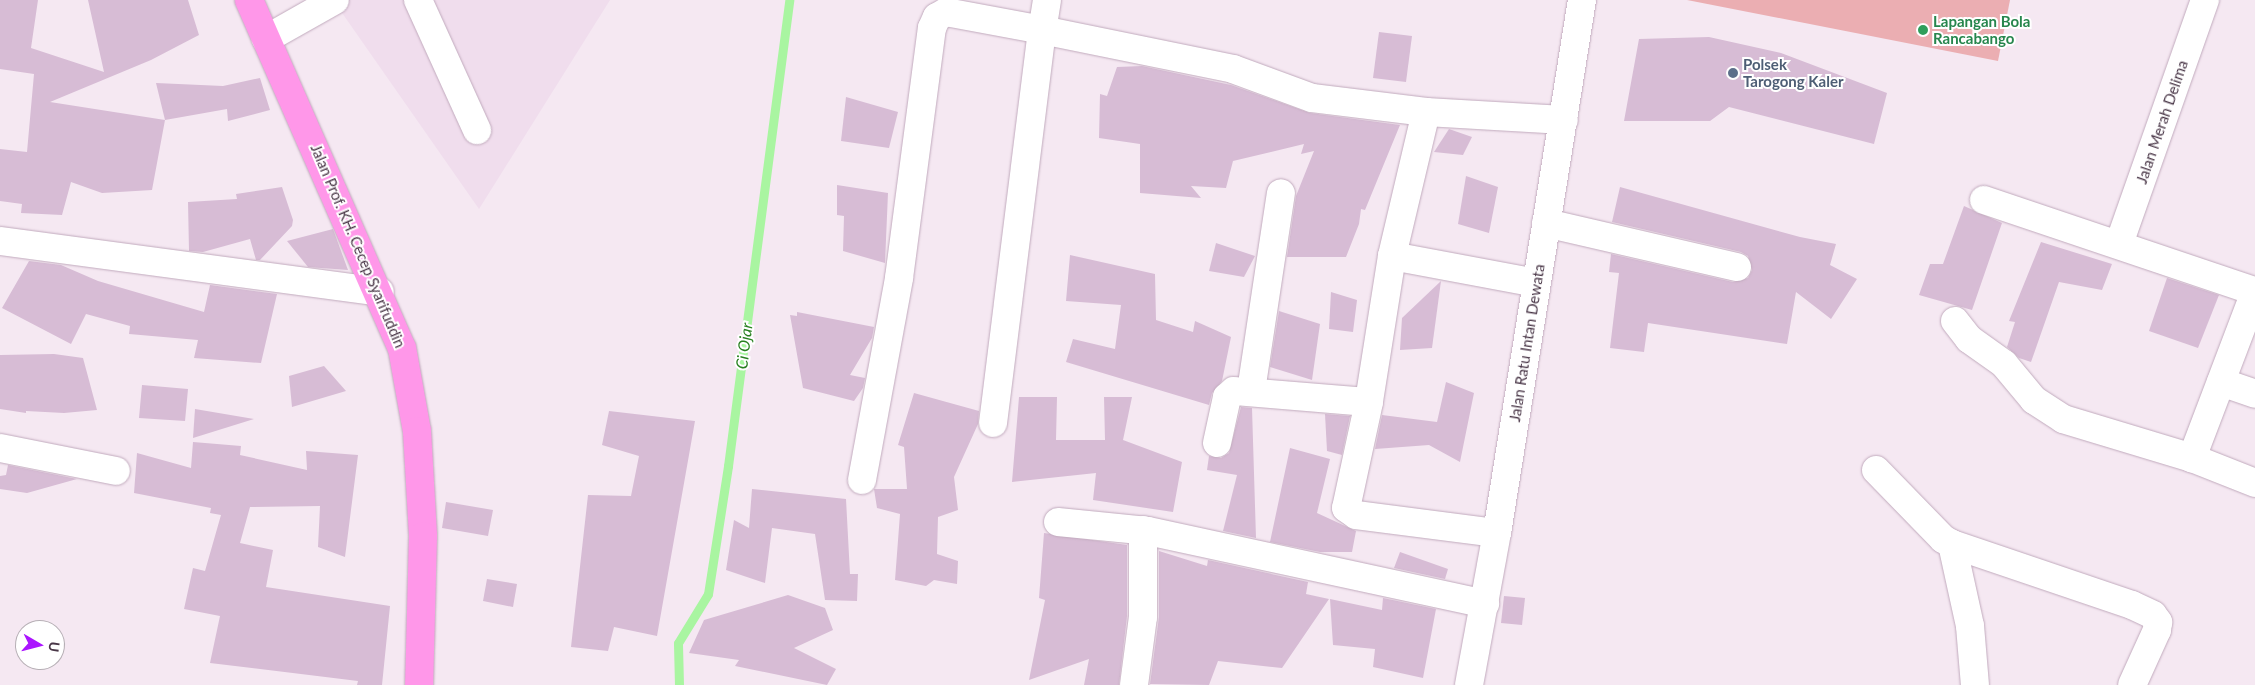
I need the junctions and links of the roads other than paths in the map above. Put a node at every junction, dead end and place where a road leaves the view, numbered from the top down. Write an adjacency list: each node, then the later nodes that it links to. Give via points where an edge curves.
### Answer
1 (249, 0): 8 (main road, Jalan Prof. KH. Cecep Syarifuddin)
2 (335, 0): 8 (street)
3 (418, 0): 11 (street)
4 (1047, 0): 7 (street)
5 (1582, 0): 10 (street, Jalan Ratu Intan Dewata)
6 (2205, 0): 16 (street, Jalan Merah Delima)
7 (1042, 30): 9 (street, via 1233,69 1312,98); 27 (street); 33 (street, via 946,12 937,17 932,28 897,287)
8 (266, 39): 20 (main road, Jalan Prof. KH. Cecep Syarifuddin)
9 (1426, 112): 10 (street); 17 (street)
10 (1564, 120): 14 (street, Jalan Ratu Intan Dewata)
11 (477, 130)
12 (1281, 192): 24 (street)
13 (1984, 200): 16 (street)
14 (1546, 222): 18 (street); 19 (street, Jalan Ratu Intan Dewata)
15 (0, 241): 20 (street)
16 (2119, 244): 21 (street)
17 (1392, 256): 19 (street); 26 (street)
18 (1737, 267)
19 (1536, 283): 37 (street, Jalan Ratu Intan Dewata)
20 (380, 292): 41 (main road, Jalan Prof. KH. Cecep Syarifuddin, via 402,348 417,431 423,536)
21 (2255, 292): 23 (street)
22 (1955, 321): 30 (street, via 1968,339 2004,364 2034,400 2063,419)
23 (2221, 382): 25 (street); 30 (street)
24 (1251, 391): 26 (street); 28 (street, via 1234,391 1227,397)
25 (2255, 394)
26 (1369, 402): 37 (street, via 1346,508 1351,513)
27 (993, 423)
28 (1216, 443)
29 (0, 448): 32 (street)
30 (2192, 458): 34 (street)
31 (1876, 470): 38 (street, via 1943,539)
32 (116, 471)
33 (862, 480)
34 (2255, 482)
35 (1058, 522): 36 (street)
36 (1143, 530): 39 (street); 42 (street, via 1143,617)
37 (1497, 533): 39 (street, Jalan Ratu Intan Dewata)
38 (1952, 544): 43 (street, via 1970,626); 44 (street, via 2153,615 2158,622 2157,630)
39 (1484, 604): 40 (street, Jalan Ratu Intan Dewata)
40 (1473, 683)
41 (419, 685)
42 (1134, 685)
43 (1975, 685)
44 (2132, 685)

